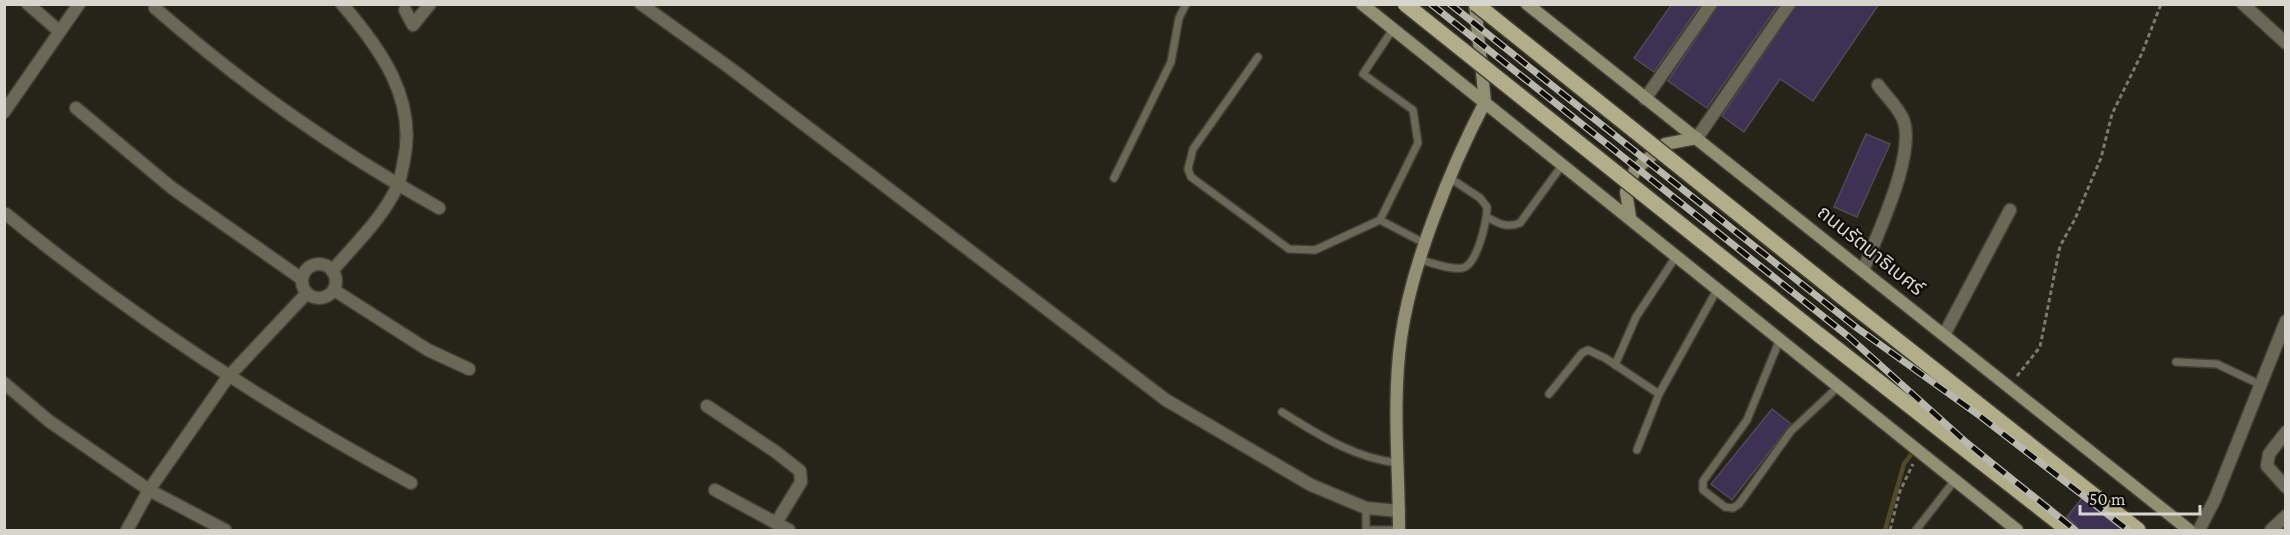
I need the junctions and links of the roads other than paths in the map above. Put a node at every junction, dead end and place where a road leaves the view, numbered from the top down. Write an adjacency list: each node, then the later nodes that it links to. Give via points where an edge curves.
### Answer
1 (28, 4): 17 (street)
2 (79, 4): 17 (street)
3 (342, 4): 29 (street, via 381,55 403,103 406,149)
4 (430, 4): 15 (street, via 413,25)
5 (642, 4): 67 (street, via 1166,399 1311,484)
6 (1186, 4): 27 (lane, via 1179,18 1171,62)
7 (1362, 4): 16 (main road)
8 (1405, 4): 79 (main road, bridge)
9 (1475, 4): 22 (main road); 80 (main road, bridge)
10 (1527, 4): 21 (main road, ถนนรัตนาธิเบศร์)
11 (1711, 4): 21 (street)
12 (1789, 4): 25 (street)
13 (2243, 4): 18 (street)
14 (154, 9): 29 (street, via 269,102)
15 (405, 10)
16 (1393, 29): 22 (main road); 35 (lane, via 1363,74 1413,110 1418,143)
17 (59, 31): 24 (street)
18 (2286, 43)
19 (1258, 57): 35 (lane, via 1193,149 1188,169 1191,177 1289,249 1324,247)
20 (1878, 85): 40 (street, via 1903,119 1904,158)
21 (1646, 99): 25 (main road, ถนนรัตนาธิเบศร์)
22 (1485, 102): 26 (main road); 28 (main road)
23 (76, 108): 41 (street, via 172,188)
24 (4, 112)
25 (1697, 138): 33 (main road, via 1665,144 1635,170 1626,192); 40 (main road, ถนนรัตนาธิเบศร์)
26 (1563, 164): 33 (main road); 34 (lane, via 1520,223 1503,226)
27 (1114, 178)
28 (1450, 178): 34 (lane, via 1484,203); 36 (main road)
29 (398, 185): 30 (street); 39 (street, via 382,213)
30 (439, 208)
31 (2010, 210): 46 (street)
32 (6, 214): 51 (street, via 65,263)
33 (1630, 217): 37 (main road)
34 (1487, 218): 38 (lane, via 1472,263 1465,268)
35 (1380, 220): 36 (lane)
36 (1426, 244): 38 (main road)
37 (1677, 255): 42 (main road); 49 (lane, via 1636,317)
38 (1421, 260): 61 (main road, via 1401,337)
39 (332, 271): 41 (street, via 318,264 305,272); 43 (street)
40 (1863, 271): 46 (main road, ถนนรัตนาธิเบศร์)
41 (302, 279): 44 (street)
42 (1718, 288): 47 (main road); 56 (lane)
43 (334, 290): 44 (street, via 321,298); 50 (street, via 428,350)
44 (307, 293): 51 (street)
45 (2286, 321): 53 (street)
46 (1944, 335): 81 (main road, ถนนรัตนาธิเบศร์)
47 (1780, 339): 54 (main road); 54 (lane, via 1747,420 1703,481 1703,490 1725,507 1739,504 1791,431)
48 (2176, 362): 53 (lane, via 2217,364)
49 (1616, 364): 55 (lane, via 1588,350); 56 (lane)
50 (469, 369)
51 (228, 377): 63 (street); 65 (street)
52 (4, 383): 65 (street, via 49,421)
53 (2259, 384): 82 (street)
54 (1839, 386): 62 (main road)
55 (1549, 394)
56 (1659, 394): 60 (lane)
57 (707, 406): 70 (street, via 800,471 801,482)
58 (1282, 412): 61 (lane, via 1336,445 1374,460)
59 (2286, 432): 64 (street, via 2269,454 2266,466)
60 (1637, 450)
61 (1398, 463): 68 (main road)
62 (1954, 480): 77 (lane); 78 (main road)
63 (411, 483)
64 (2286, 487)
65 (149, 490): 71 (street); 72 (street)
66 (716, 490): 70 (street)
67 (1366, 508): 68 (street); 74 (lane)
68 (1399, 511): 76 (main road)
69 (2286, 516): 83 (street)
70 (776, 523): 73 (street)
71 (127, 531)
72 (225, 531)
73 (789, 531)
74 (1368, 531): 75 (lane)
75 (1392, 531)
76 (1399, 531)
77 (1916, 531)
78 (2017, 531)
79 (2068, 531)
80 (2138, 531)
81 (2189, 531)
82 (2199, 531)
83 (2271, 531)

